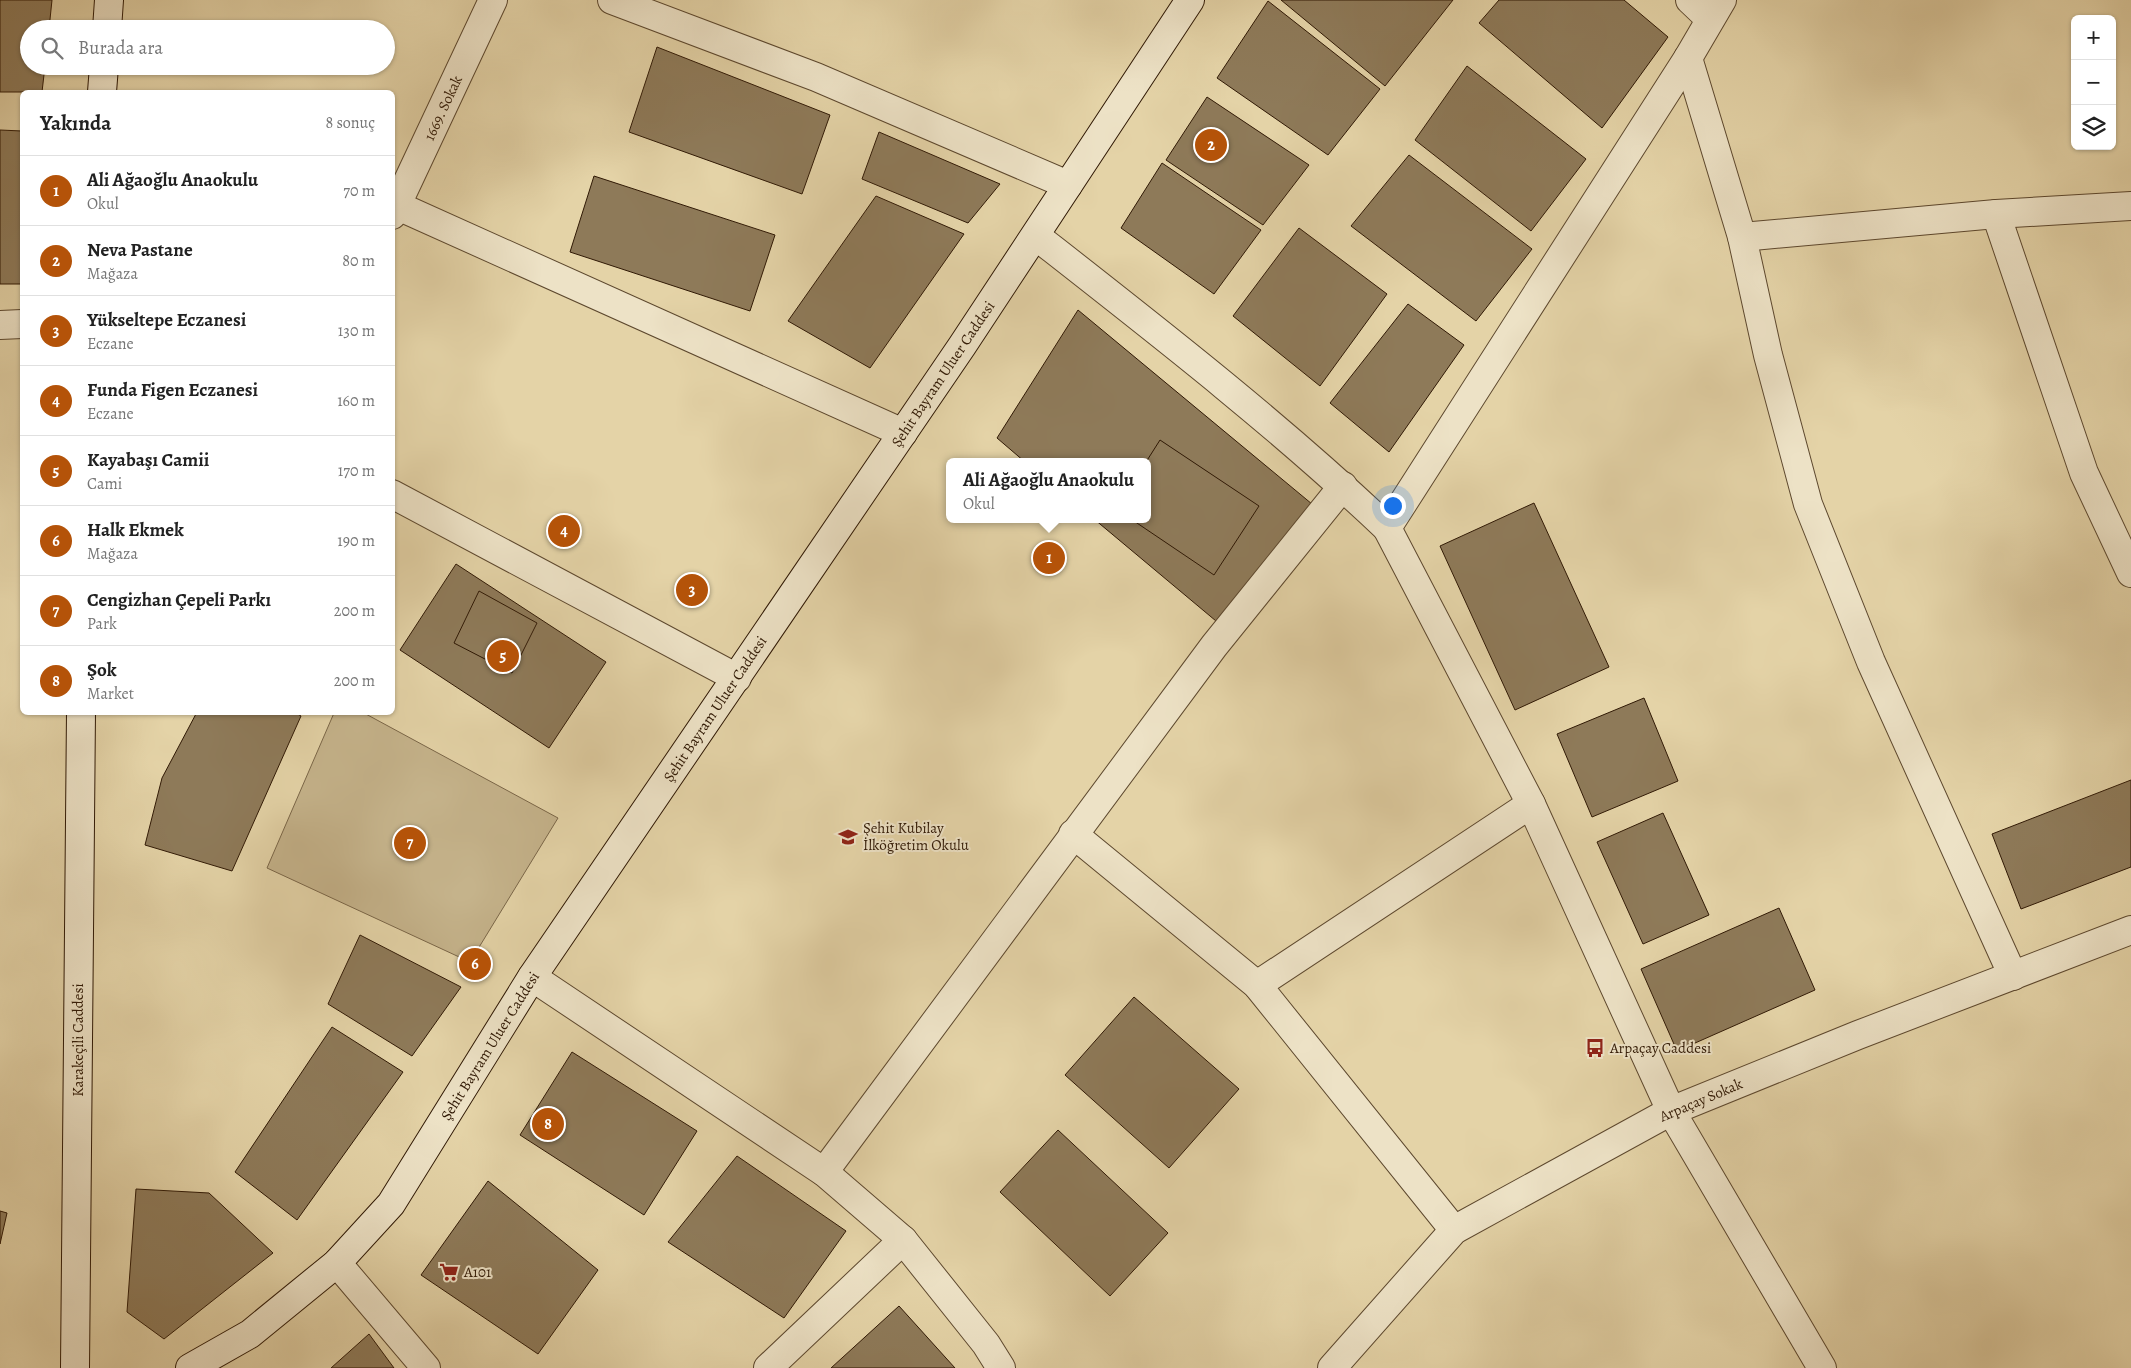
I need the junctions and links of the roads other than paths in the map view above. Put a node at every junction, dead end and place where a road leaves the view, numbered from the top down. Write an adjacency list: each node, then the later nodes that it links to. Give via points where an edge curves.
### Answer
1 (109, 0): 7 (street)
2 (493, 0): 13 (street, 1669. Sokak)
3 (612, 0): 11 (street, via 816,76)
4 (1190, 0): 11 (street, Şehit Bayram Uluer Caddesi)
5 (1690, 0): 6 (street)
6 (1716, 10): 8 (street)
7 (108, 20)
8 (1688, 58): 16 (street); 22 (street)
9 (103, 75): 10 (street)
10 (102, 90)
11 (1068, 185): 15 (street, Şehit Bayram Uluer Caddesi)
12 (2131, 206): 14 (street)
13 (395, 210): 19 (street)
14 (1996, 214): 16 (street); 23 (street, via 2084,472)
15 (1036, 236): 19 (street, Şehit Bayram Uluer Caddesi); 20 (street, via 1203,366)
16 (1742, 237): 29 (street, via 1768,355 1808,504 1871,662)
17 (20, 324): 18 (street)
18 (0, 325)
19 (903, 433): 24 (street, Şehit Bayram Uluer Caddesi)
20 (1343, 486): 22 (street); 27 (street, via 1214,646)
21 (395, 496): 24 (street)
22 (1387, 528): 26 (street)
23 (2131, 573)
24 (737, 678): 30 (street, Şehit Bayram Uluer Caddesi)
25 (81, 715): 37 (street, Karakeçili Caddesi)
26 (1530, 804): 31 (street); 32 (street)
27 (1073, 834): 31 (street); 33 (street)
28 (2131, 930): 29 (street, Arpaçay Sokak)
29 (2013, 976): 32 (street, Arpaçay Sokak)
30 (532, 977): 33 (street); 36 (street, Şehit Bayram Uluer Caddesi, via 391,1204)
31 (1257, 985): 34 (street)
32 (1671, 1111): 34 (street, Arpaçay Sokak); 43 (street)
33 (824, 1172): 35 (street)
34 (1454, 1230): 42 (street, Arpaçay Sokak)
35 (903, 1240): 40 (street); 41 (street, via 986,1344)
36 (337, 1263): 38 (street, Şehit Bayram Uluer Caddesi, via 250,1334); 39 (street)
37 (75, 1368)
38 (190, 1368)
39 (426, 1368)
40 (768, 1368)
41 (1001, 1368)
42 (1332, 1368)
43 (1822, 1368)

